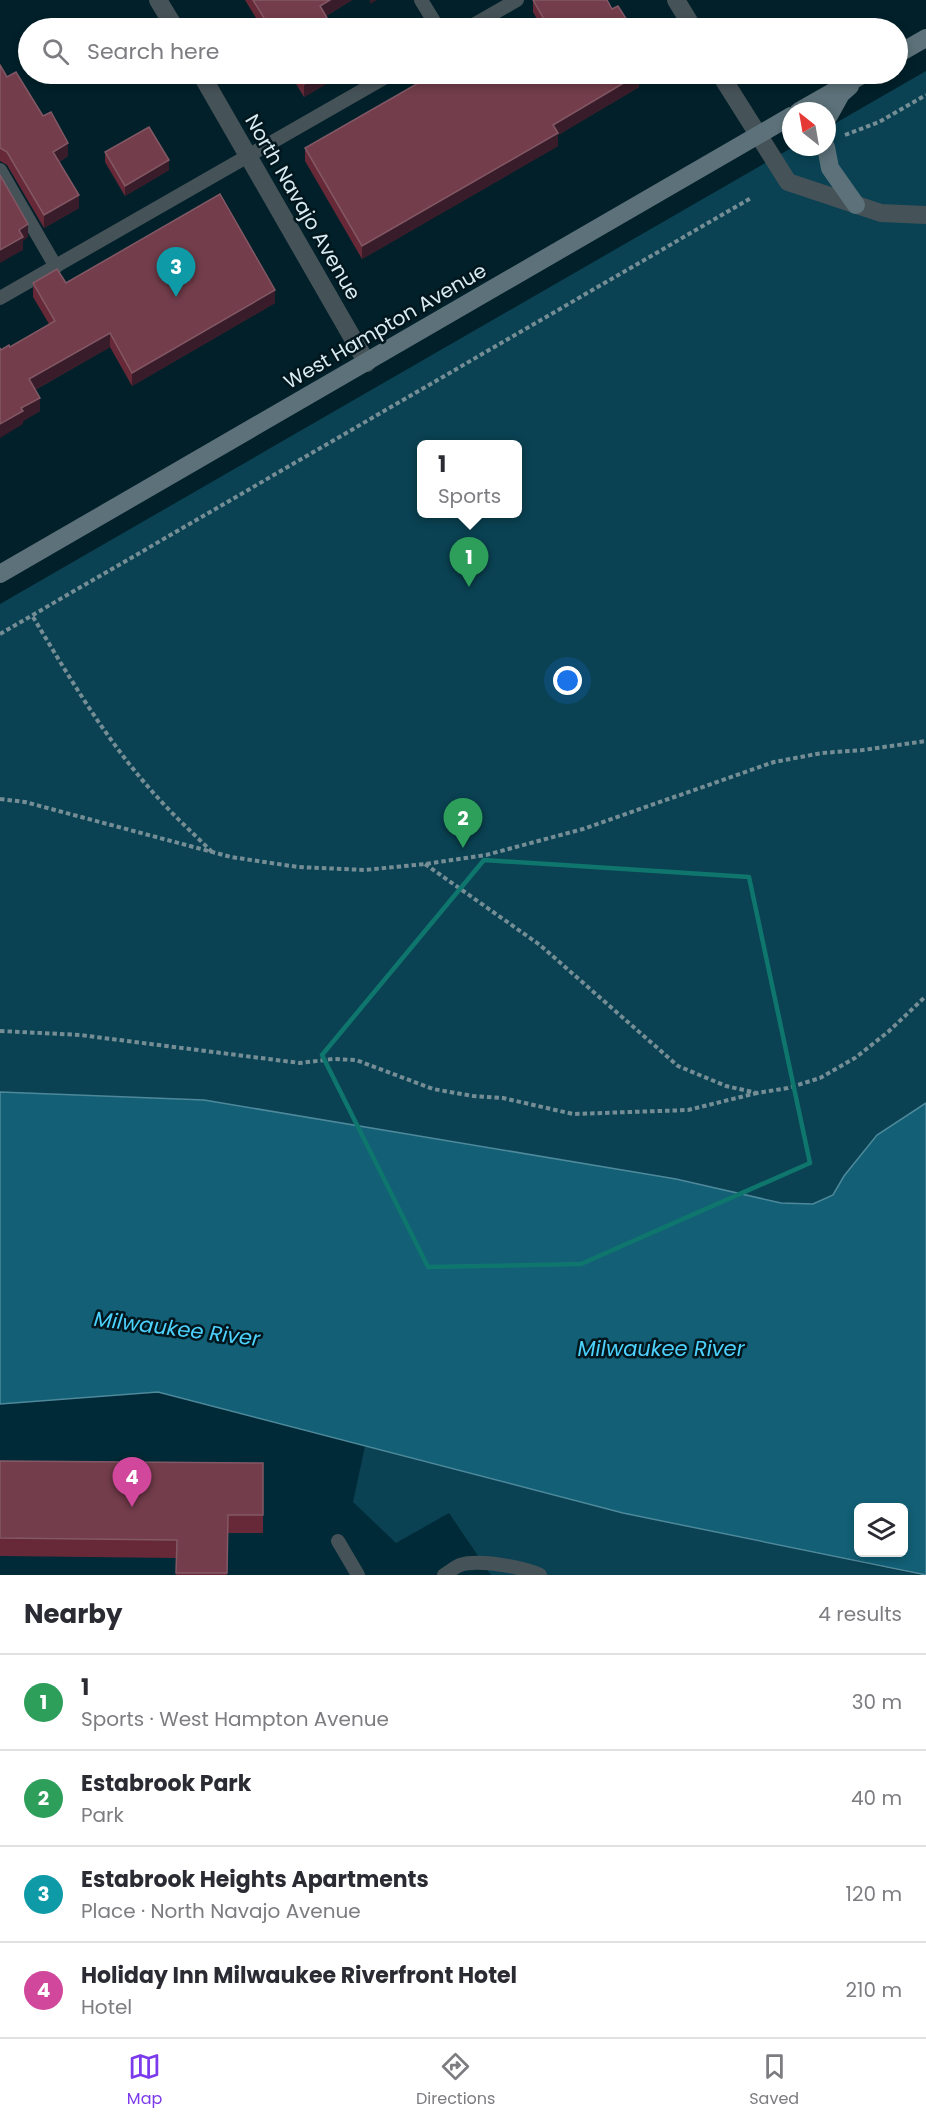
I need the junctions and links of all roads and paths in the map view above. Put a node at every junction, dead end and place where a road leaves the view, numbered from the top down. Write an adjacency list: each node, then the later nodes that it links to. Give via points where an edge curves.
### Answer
1 (158, 0): 5 (street)
2 (421, 0): 6 (lane)
3 (517, 0): 7 (lane)
4 (676, 0): 8 (street)
5 (169, 18)
6 (432, 18)
7 (486, 18)
8 (687, 18)
9 (926, 38): 10 (main road)
10 (908, 48)
11 (207, 84): 22 (street, North Navajo Avenue)
12 (374, 84): 22 (lane)
13 (726, 84): 20 (street)
14 (846, 84): 17 (main road)
15 (852, 84): 18 (main road)
16 (926, 95): 21 (path, via 879,122)
17 (815, 102)
18 (836, 104)
19 (782, 121): 20 (main road, West Hampton Avenue)
20 (757, 135): 26 (street, via 788,182); 30 (main road, West Hampton Avenue)
21 (836, 140)
22 (248, 156): 28 (lane); 30 (street, North Navajo Avenue)
23 (830, 156): 26 (main road, via 830,168)
24 (0, 170): 28 (lane)
25 (751, 198): 32 (path)
26 (856, 205): 27 (street, via 881,213)
27 (926, 215)
28 (56, 267): 29 (lane)
29 (0, 298)
30 (367, 363): 31 (main road, West Hampton Avenue)
31 (0, 574)
32 (33, 617): 33 (path); 36 (path, via 75,688 117,747 159,799)
33 (0, 634)
34 (926, 741): 37 (path, via 774,762 582,829 486,855)
35 (0, 799): 36 (path, via 25,802)
36 (212, 852): 37 (path, via 298,867 365,870)
37 (425, 864): 40 (path, via 540,945 678,1066)
38 (926, 996): 40 (path, via 855,1058 819,1078)
39 (0, 1031): 40 (path, via 80,1035 300,1062 356,1060 433,1089 504,1098 573,1113 688,1110)
40 (757, 1094)
41 (338, 1541): 42 (lane)
42 (358, 1575)
43 (444, 1575): 44 (lane, via 461,1565 489,1564 524,1568)
44 (540, 1575)

